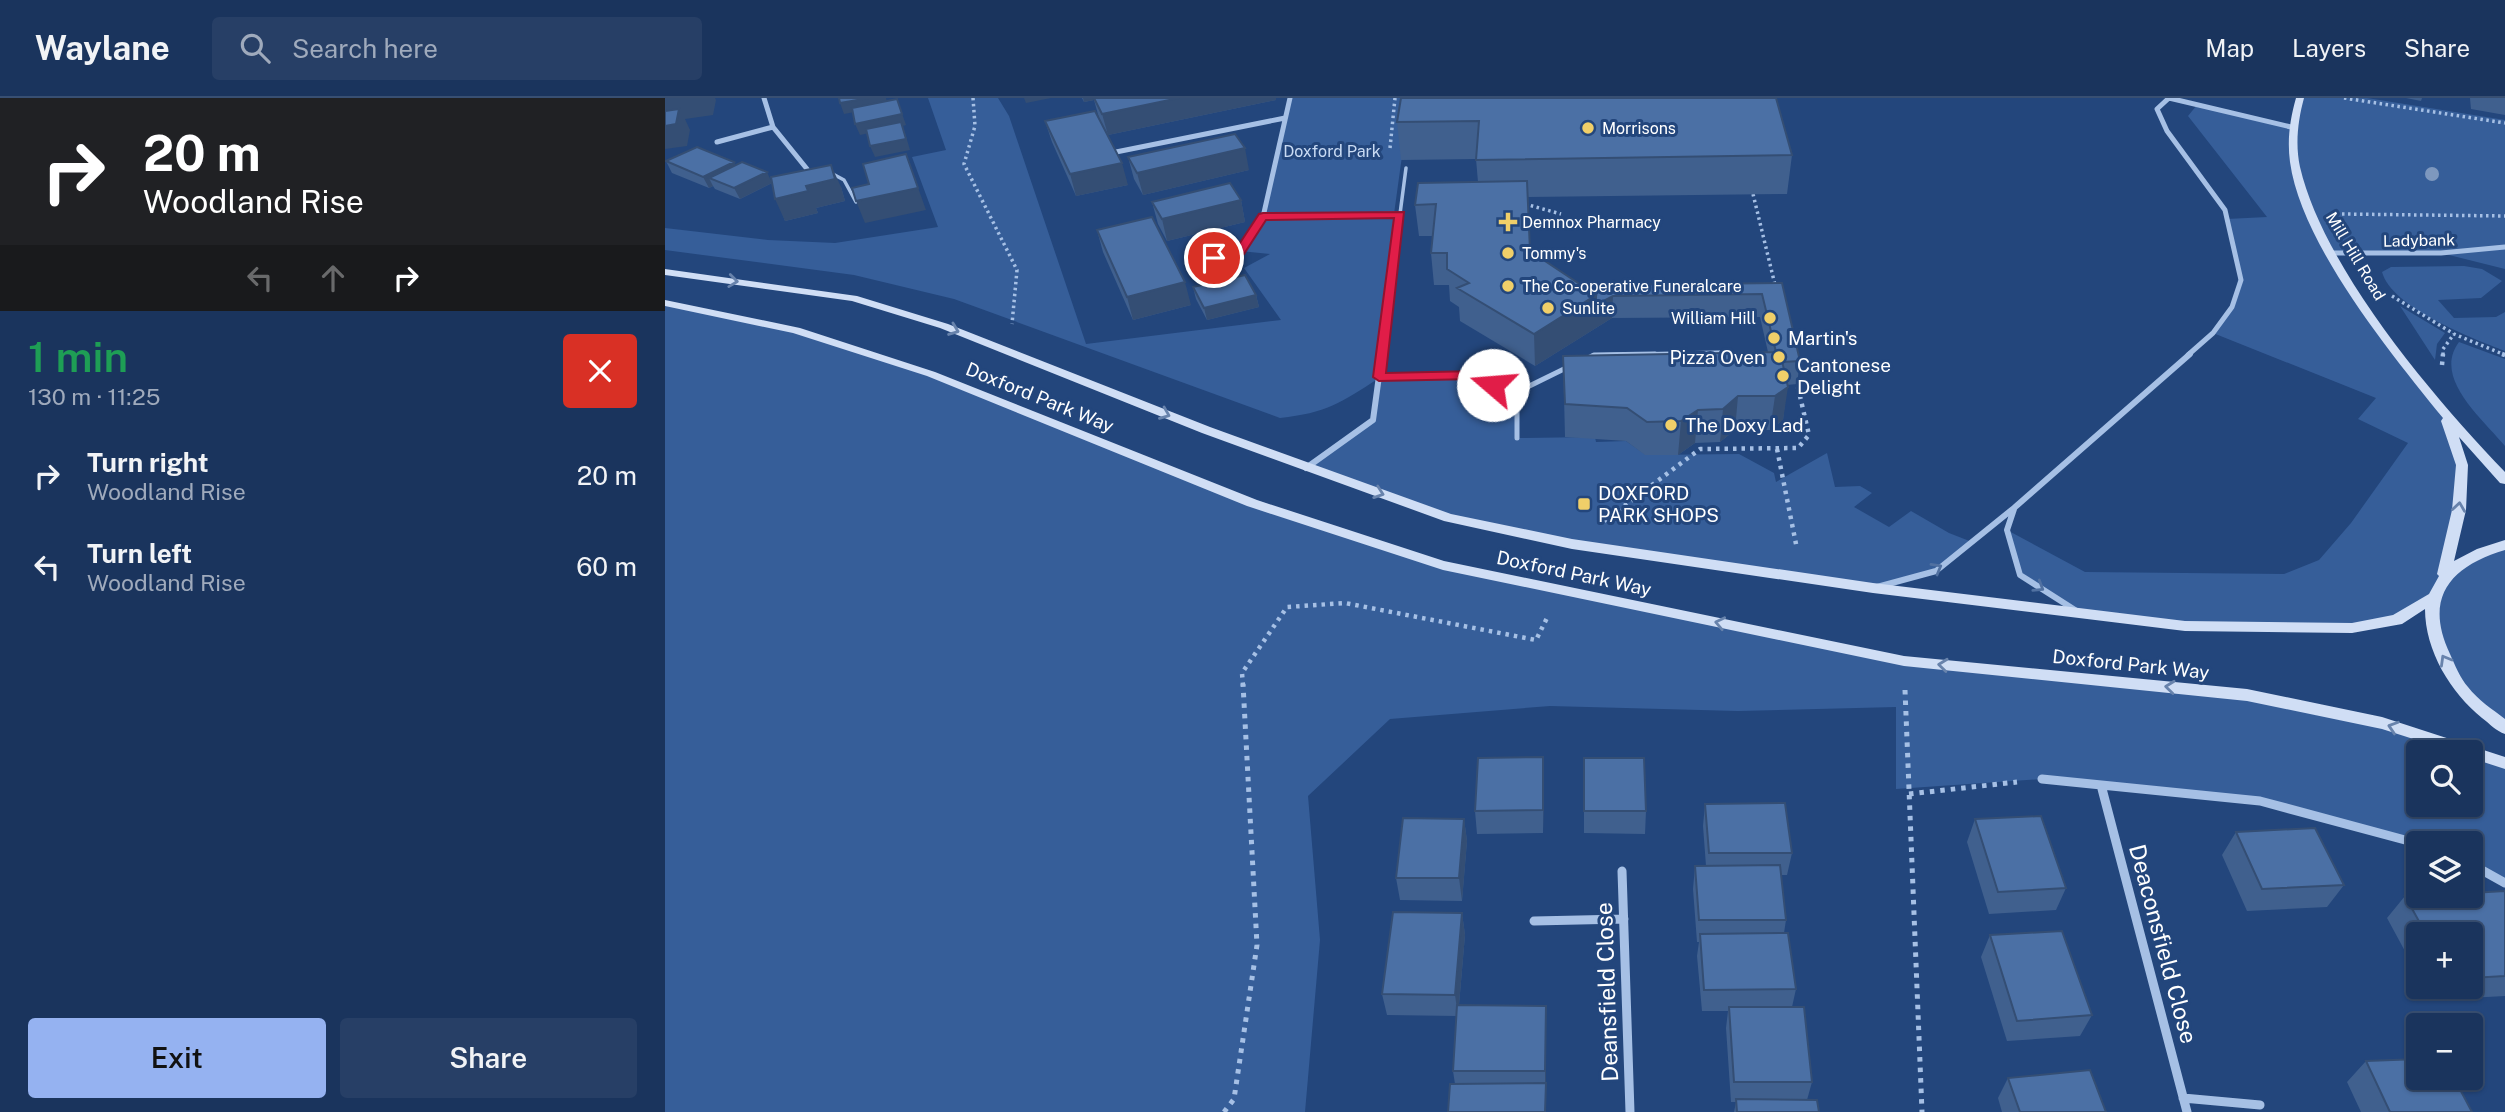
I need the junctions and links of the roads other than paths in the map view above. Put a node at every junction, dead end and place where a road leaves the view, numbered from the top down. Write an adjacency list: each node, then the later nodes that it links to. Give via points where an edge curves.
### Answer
1 (764, 98): 6 (street)
2 (1290, 98): 5 (street)
3 (2168, 98): 7 (street); 31 (street, via 2157,109 2167,131 2225,210 2241,281 2232,307 2213,332)
4 (2300, 98): 7 (main road, Mill Hill Road)
5 (1285, 118): 9 (street); 16 (street)
6 (773, 127): 8 (street); 11 (street)
7 (2291, 127): 18 (main road, Mill Hill Road, via 2295,168 2309,213)
8 (717, 142)
9 (1116, 152)
10 (1406, 168): 15 (lane)
11 (807, 169): 12 (lane)
12 (818, 170)
13 (828, 172): 14 (lane, via 844,180)
14 (856, 202)
15 (1400, 214): 16 (street); 25 (street)
16 (1263, 216): 19 (street, via 1240,251)
17 (2505, 247): 18 (street, Ladybank, via 2441,253)
18 (2332, 253): 27 (main road, Mill Hill Road)
19 (1188, 264)
20 (665, 272): 29 (main road, Doxford Park Way, one-way to 29, via 853,298 944,326)
21 (665, 303): 38 (main road, Doxford Park Way, one-way to 21, via 2382,723 2247,695 1904,661 1443,565 1252,503 931,374 796,330)
22 (1728, 352): 23 (lane, via 1594,355)
23 (1582, 361)
24 (1570, 367): 26 (lane)
25 (1379, 377): 26 (lane, via 1477,374); 29 (street, via 1373,420)
26 (1509, 396): 28 (lane, via 1517,401)
27 (2444, 413): 30 (main road, Mill Hill Road); 33 (main road, Mill Hill Road, one-way to 27, via 2459,510 2462,466)
28 (1517, 438)
29 (1306, 468): 34 (main road, Doxford Park Way, one-way to 34, via 1449,518 1573,544)
30 (2505, 480)
31 (2014, 508): 34 (street, one-way to 31, via 1936,571); 36 (street, one-way to 36, via 2007,530 2020,575)
32 (2505, 545): 33 (main road, via 2481,550)
33 (2444, 574): 35 (main road)
34 (1873, 588): 36 (main road, Doxford Park Way)
35 (2432, 598): 36 (main road, Doxford Park Way, via 2397,620 2352,628 2185,626); 37 (main road, one-way to 35, via 2463,692 2434,641)
36 (2081, 614)
37 (2505, 728)
38 (2505, 762)
39 (2042, 779): 40 (street)
40 (2101, 785): 41 (street, via 2260,801); 47 (street, Deaconsfield Close)
41 (2406, 840)
42 (1622, 871): 45 (street, Deansfield Close)
43 (2483, 871): 44 (street)
44 (2505, 883)
45 (1624, 919): 46 (street); 49 (street, Deansfield Close)
46 (1534, 920)
47 (2183, 1098): 48 (street); 50 (street, Deaconsfield Close)
48 (2260, 1105)
49 (1630, 1112)
50 (2187, 1112)

